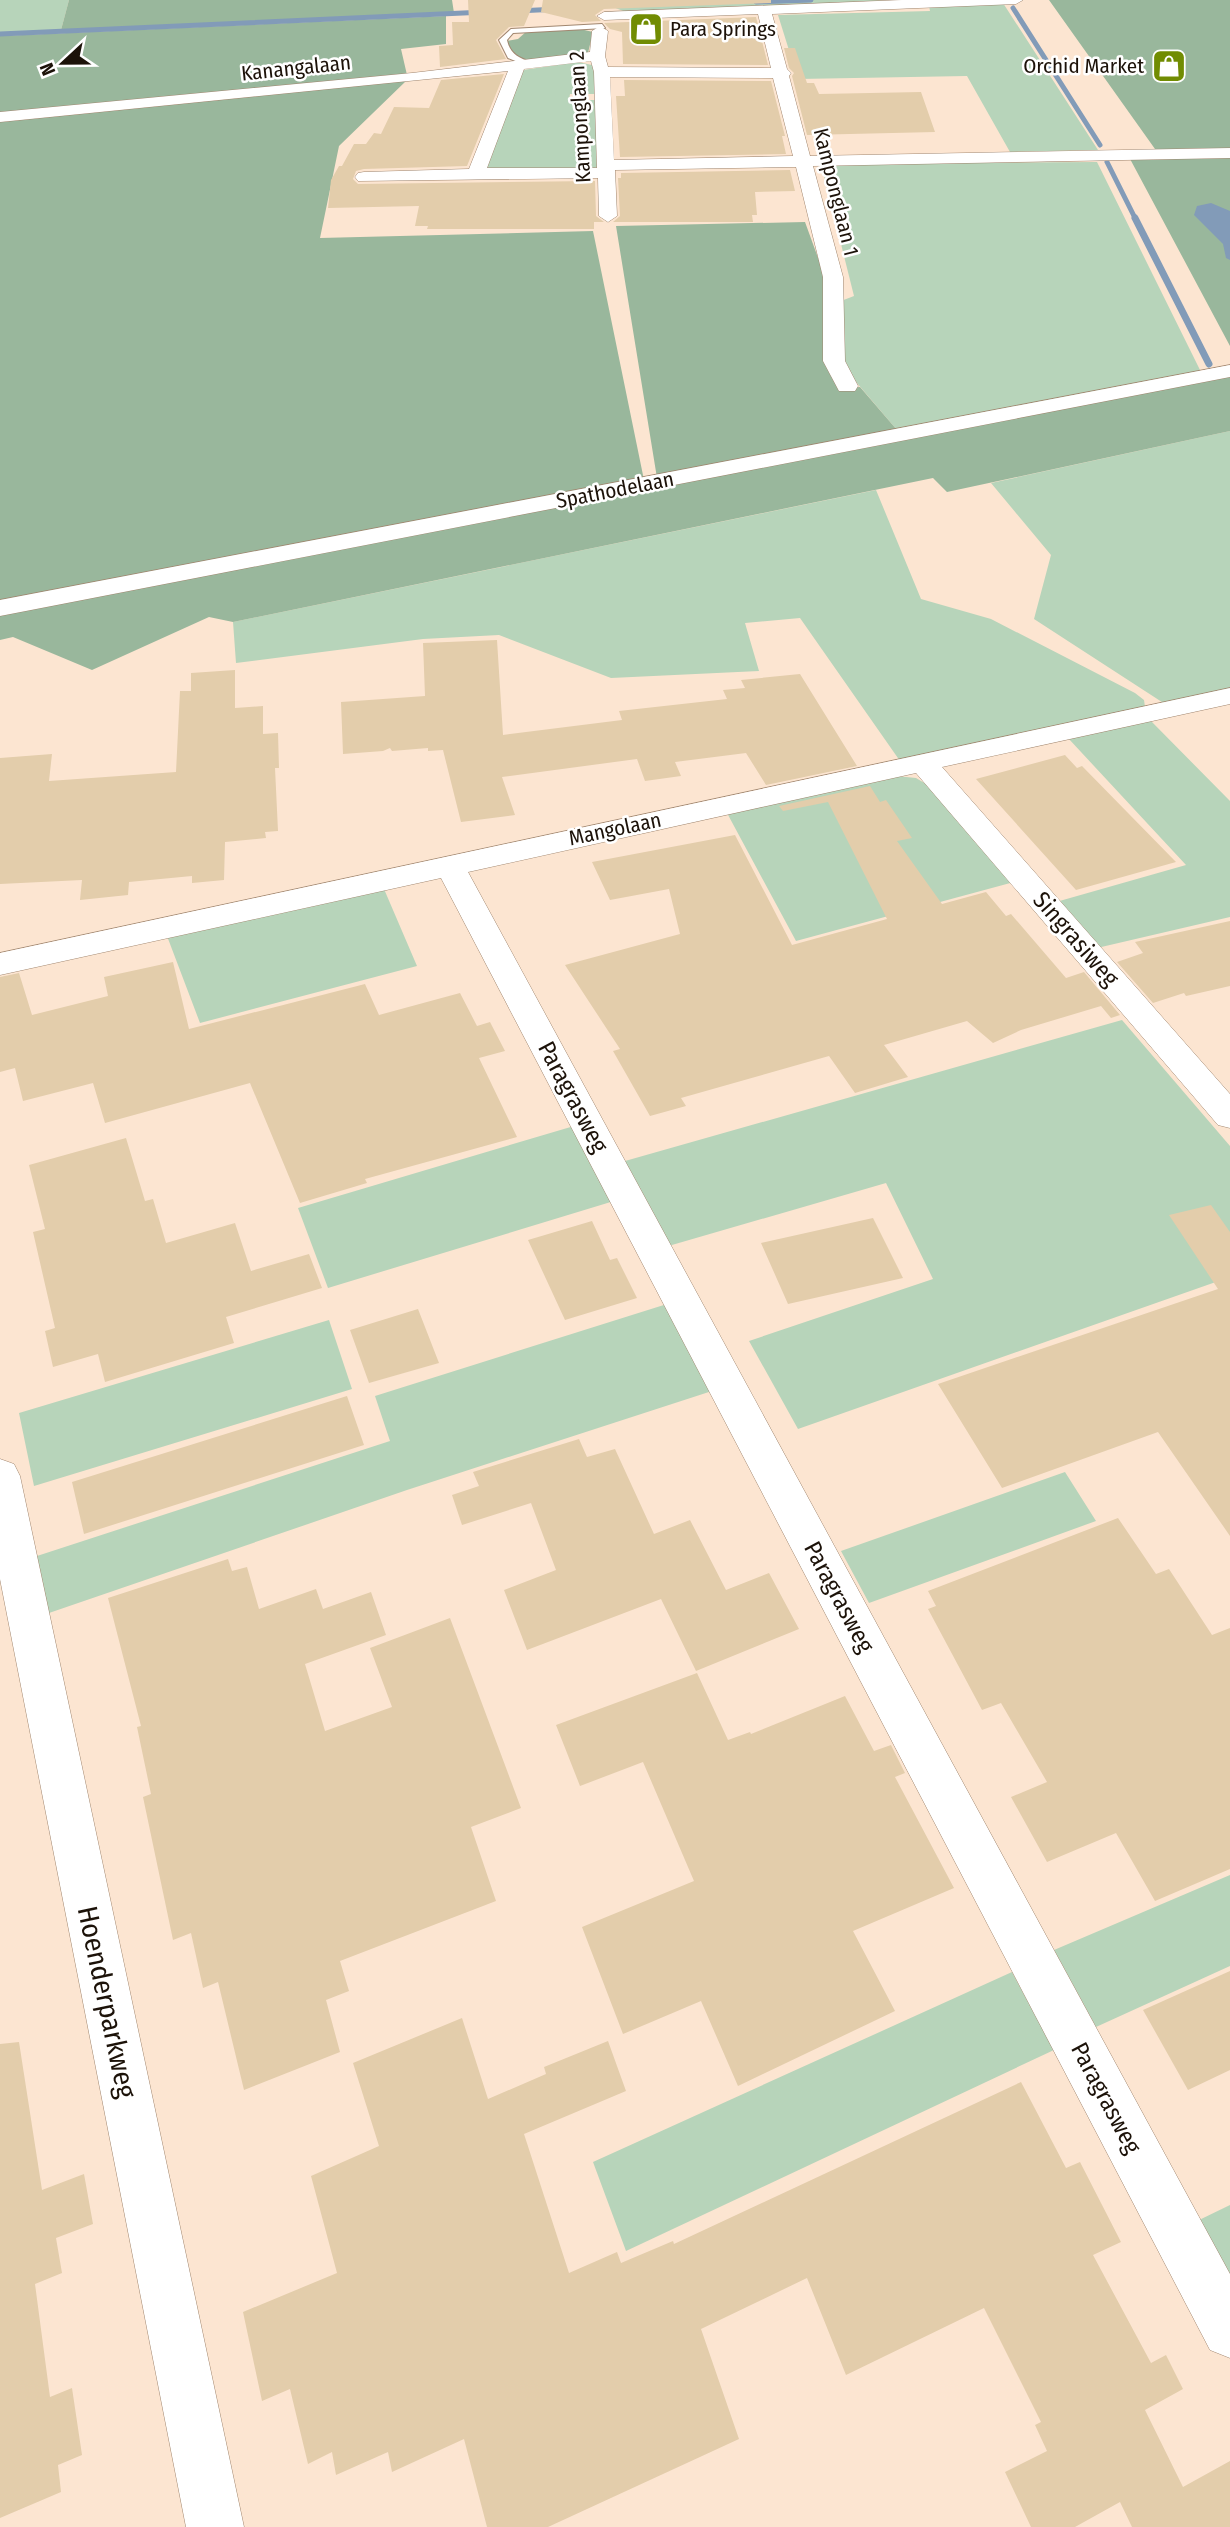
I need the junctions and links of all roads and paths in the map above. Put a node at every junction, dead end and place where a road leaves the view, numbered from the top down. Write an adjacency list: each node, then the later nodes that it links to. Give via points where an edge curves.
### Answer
1 (1016, 0): 2 (street)
2 (904, 2): 3 (street)
3 (764, 10): 4 (street); 7 (street, Kamponglaan 1)
4 (602, 14): 5 (street, Kamponglaan 2); 6 (lane, via 511,31 503,40 504,48)
5 (599, 64): 6 (street, Kanangalaan); 7 (street, Kanangalaan); 11 (street, Kamponglaan 2)
6 (523, 65): 8 (street, Kanangalaan); 12 (street)
7 (783, 73): 10 (street, Kamponglaan 1)
8 (0, 117)
9 (1230, 153): 10 (street)
10 (805, 162): 11 (street); 16 (street, Kamponglaan 1, via 833,277 834,361)
11 (607, 169): 12 (street); 14 (street, Kamponglaan 2)
12 (476, 173): 13 (street)
13 (364, 177)
14 (608, 216)
15 (1230, 371): 17 (street, Spathodelaan)
16 (847, 386)
17 (0, 608)
18 (1230, 696): 19 (street, Mangolaan)
19 (922, 762): 20 (street, Mangolaan); 22 (street, Singrasiweg)
20 (449, 865): 21 (street, Mangolaan); 24 (street, Paragrasweg)
21 (0, 964)
22 (1230, 1116)
23 (0, 1476): 25 (street, Hoenderparkweg)
24 (1230, 2330)
25 (215, 2527)

